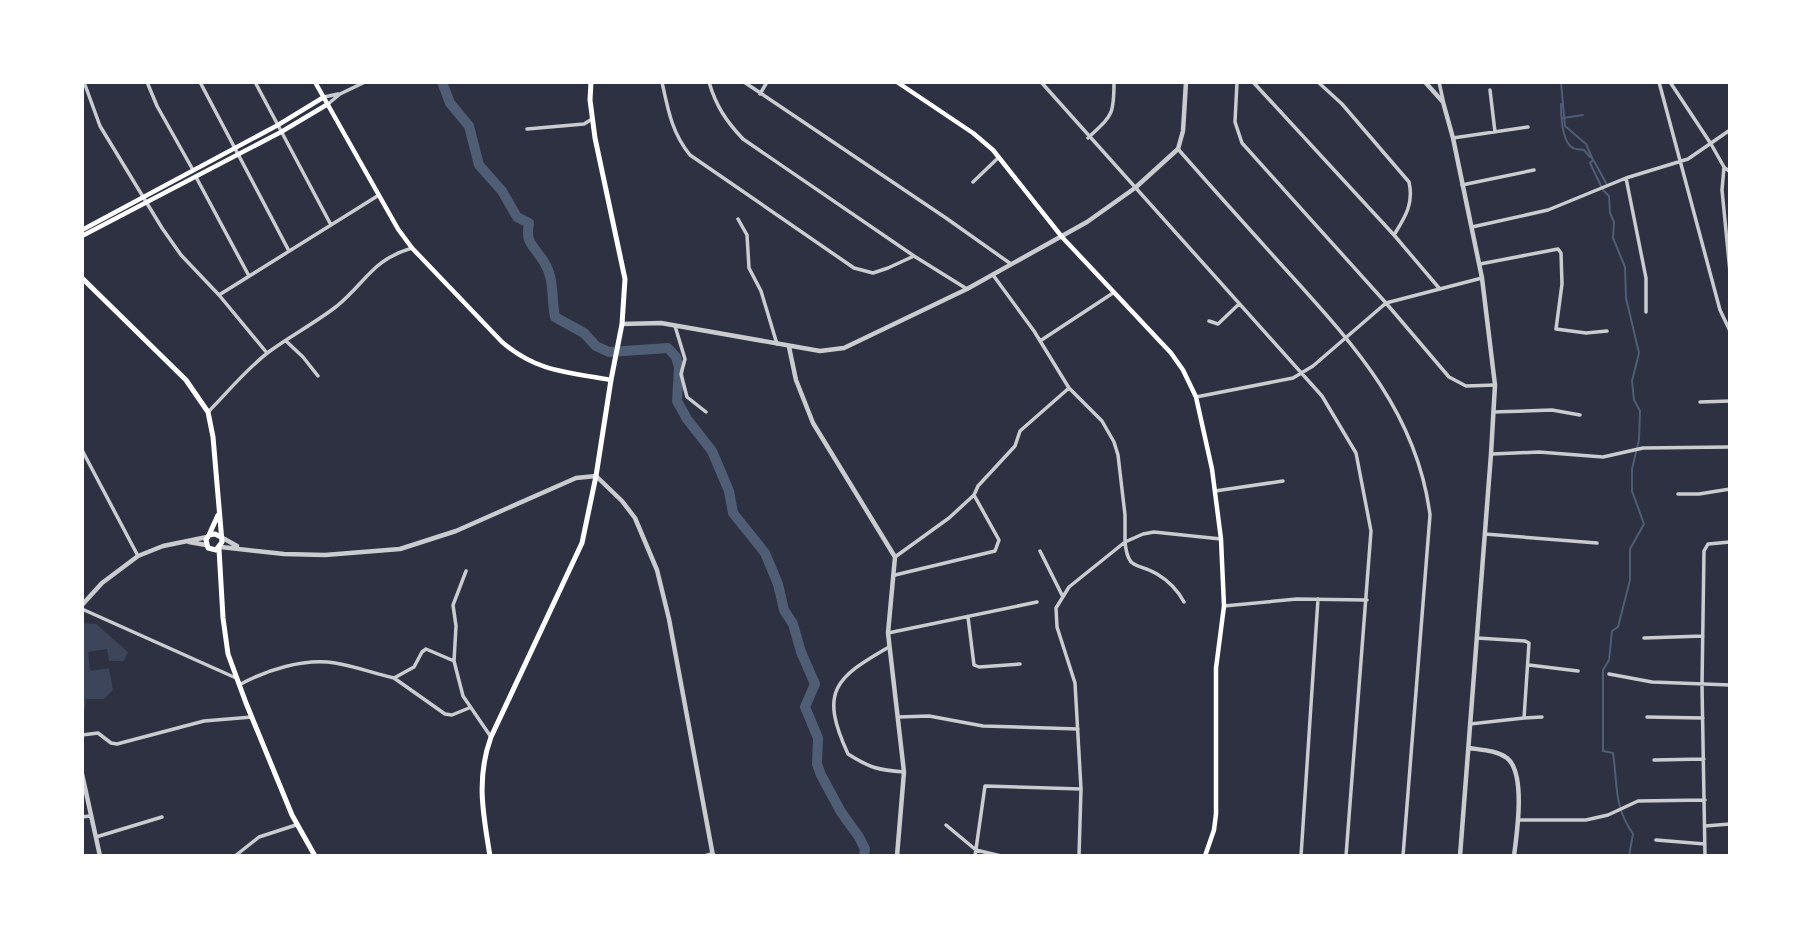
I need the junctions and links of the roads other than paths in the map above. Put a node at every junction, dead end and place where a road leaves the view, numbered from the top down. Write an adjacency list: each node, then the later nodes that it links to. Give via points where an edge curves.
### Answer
1 (84, 82): 54 (street, via 100,126)
2 (147, 82): 45 (street)
3 (200, 82): 39 (street)
4 (255, 82): 30 (street)
5 (315, 82): 26 (main road)
6 (365, 82): 24 (street)
7 (591, 82): 29 (main road)
8 (662, 82): 65 (street, via 671,123 690,155 801,234 863,272 888,268)
9 (709, 82): 65 (street, via 718,108 743,139)
10 (744, 82): 25 (street)
11 (767, 82): 25 (street)
12 (897, 82): 42 (main road, via 973,133)
13 (1041, 82): 36 (street)
14 (1114, 82): 36 (street, via 1114,110)
15 (1186, 82): 40 (street)
16 (1237, 82): 77 (street, via 1235,122 1242,143)
17 (1253, 82): 60 (street)
18 (1318, 82): 60 (street, via 1409,182 1410,210)
19 (1425, 82): 27 (street)
20 (1439, 82): 27 (street)
21 (1659, 82): 43 (street)
22 (1670, 82): 38 (street)
23 (1490, 90): 35 (street)
24 (340, 94): 26 (street); 28 (street)
25 (760, 94): 66 (street)
26 (324, 97): 28 (main road); 30 (main road)
27 (1443, 102): 37 (street)
28 (328, 104): 34 (main road); 53 (main road)
29 (592, 120): 32 (street); 81 (main road, via 625,279)
30 (278, 125): 34 (street); 39 (main road)
31 (1528, 127): 35 (street)
32 (527, 129)
33 (1730, 130): 38 (street)
34 (281, 132): 41 (main road); 57 (street)
35 (1495, 132): 37 (street)
36 (1088, 138): 52 (street)
37 (1453, 138): 51 (street)
38 (1711, 144): 43 (street); 44 (street)
39 (234, 147): 41 (street); 45 (main road)
40 (1178, 149): 52 (street); 85 (street)
41 (238, 155): 48 (main road); 64 (street)
42 (999, 157): 50 (street); 62 (main road)
43 (1680, 161): 49 (street); 84 (street, via 1720,310)
44 (1724, 167): 47 (street); 68 (street)
45 (192, 170): 48 (street); 54 (main road)
46 (1534, 170): 51 (street)
47 (1730, 172)
48 (196, 177): 55 (main road); 70 (street)
49 (1626, 178): 58 (street, via 1548,210); 79 (street, via 1646,278)
50 (973, 182)
51 (1462, 185): 58 (street)
52 (1135, 188): 62 (street); 78 (street)
53 (379, 195): 57 (street); 63 (main road)
54 (142, 197): 55 (street); 59 (main road)
55 (146, 204): 61 (main road); 76 (street, via 181,255)
56 (738, 219): 88 (street, via 747,235 748,268 761,291)
57 (331, 225): 64 (street)
58 (1472, 228): 67 (street)
59 (82, 230)
60 (1394, 235): 73 (street)
61 (82, 236)
62 (1062, 237): 66 (street); 75 (main road)
63 (412, 248): 86 (street, via 383,260 338,305); 93 (main road, via 517,355 557,371)
64 (289, 251): 70 (street)
65 (914, 256): 74 (street)
66 (1011, 264): 69 (street)
67 (1479, 264): 72 (street); 83 (street, via 1558,249 1562,284 1556,329)
68 (1730, 272)
69 (993, 275): 74 (street); 87 (street)
70 (249, 276): 76 (street)
71 (82, 278): 99 (main road, via 192,388)
72 (1482, 278): 73 (street); 94 (street)
73 (1439, 288): 77 (street)
74 (967, 289): 89 (street, via 844,348)
75 (1113, 293): 87 (street); 96 (main road, via 1171,353)
76 (219, 295): 90 (street)
77 (1386, 303): 85 (street); 94 (street, via 1449,377 1466,386)
78 (1239, 304): 80 (street, via 1218,324); 91 (street)
79 (1646, 312)
80 (1209, 321)
81 (622, 324): 82 (street); 93 (main road)
82 (675, 326): 88 (street); 100 (street, via 685,359 681,374 687,397)
83 (1607, 331)
84 (1730, 331)
85 (1346, 336): 91 (street); 195 (street, via 1402,419 1422,472 1430,515)
86 (286, 341): 90 (street); 92 (street)
87 (1040, 341): 95 (street)
88 (777, 344): 89 (street)
89 (789, 347): 126 (street, via 813,423)
90 (267, 353): 99 (street)
91 (1302, 373): 96 (street); 132 (street, via 1328,404 1356,453 1371,531)
92 (318, 376)
93 (611, 380): 106 (main road)
94 (1494, 385): 101 (street)
95 (1069, 388): 111 (street, via 1020,431 1015,446); 118 (street, via 1102,421 1114,442)
96 (1196, 397): 109 (main road)
97 (1730, 401): 98 (street)
98 (1700, 402)
99 (208, 412): 112 (main road)
100 (706, 412)
101 (1493, 412): 102 (street, via 1552,410); 105 (street)
102 (1580, 415)
103 (1730, 447): 105 (street, via 1647,448 1591,457)
104 (82, 450): 125 (street)
105 (1491, 454): 113 (street)
106 (596, 476): 122 (street, via 576,478 456,531 400,549 325,555); 163 (main road, via 576,559); 183 (street, via 635,517 657,570)
107 (1283, 481): 109 (street)
108 (1730, 489): 110 (street)
109 (1214, 491): 116 (main road)
110 (1678, 494)
111 (974, 495): 126 (street); 128 (street, via 999,540 995,551)
112 (219, 512): 114 (main road); 115 (main road)
113 (1485, 534): 120 (street); 140 (street)
114 (208, 536): 115 (main road); 117 (street); 121 (main road)
115 (221, 537): 122 (street); 123 (main road)
116 (1221, 538): 118 (street, via 1148,532); 135 (main road)
117 (184, 541): 121 (street); 125 (street)
118 (1125, 542): 129 (street); 134 (street, via 1132,563 1177,588)
119 (1730, 542): 139 (street, via 1708,544 1704,551)
120 (1597, 543)
121 (206, 545): 123 (main road)
122 (241, 548): 123 (street)
123 (218, 549): 148 (main road, via 225,640)
124 (1040, 551): 129 (street)
125 (138, 556): 130 (street)
126 (895, 558): 128 (street)
127 (466, 571): 143 (street, via 453,605)
128 (895, 575): 138 (street)
129 (1062, 596): 161 (street, via 1055,616 1074,677)
130 (84, 598): 136 (street)
131 (1318, 599): 132 (street); 135 (street); 193 (street)
132 (1367, 600): 194 (street)
133 (1037, 602): 137 (street)
134 (1184, 602)
135 (1224, 606): 192 (main road, via 1216,668 1216,814)
136 (82, 607): 148 (street)
137 (968, 617): 138 (street); 144 (street, via 974,665)
138 (888, 633): 142 (street)
139 (1703, 636): 141 (street); 151 (street)
140 (1477, 638): 145 (street, via 1527,641); 160 (street)
141 (1644, 638)
142 (889, 647): 155 (street); 167 (street, via 854,668 838,685 836,724 848,754 872,769)
143 (454, 660): 149 (street, via 426,649 414,667); 153 (street)
144 (1020, 664)
145 (1529, 665): 146 (street); 158 (street)
146 (1578, 671)
147 (1609, 674): 151 (street)
148 (236, 678): 150 (main road)
149 (394, 678): 150 (street, via 336,663 301,664 257,675); 153 (street, via 445,714)
150 (239, 685): 154 (main road)
151 (1702, 685): 152 (street); 159 (street)
152 (1730, 685)
153 (469, 708): 163 (street)
154 (252, 717): 162 (street, via 204,721 117,744 98,733); 176 (main road)
155 (899, 717): 161 (street); 167 (street)
156 (1542, 717): 158 (street)
157 (1647, 717): 159 (street)
158 (1524, 718): 160 (street)
159 (1703, 718): 165 (street)
160 (1470, 724): 164 (street)
161 (1077, 729): 169 (street)
162 (82, 735)
163 (491, 737): 187 (main road, via 484,757 481,798)
164 (1469, 748): 174 (street, via 1502,755 1514,766); 196 (street)
165 (1704, 759): 166 (street); 170 (street)
166 (1654, 760)
167 (904, 772): 189 (street)
168 (82, 774): 171 (street)
169 (1081, 789): 182 (street, via 987,785); 191 (street)
170 (1705, 800): 174 (street, via 1638,801 1586,820); 178 (street)
171 (90, 816): 172 (street); 179 (street)
172 (82, 817)
173 (162, 817): 179 (street)
174 (1517, 820): 197 (street)
175 (1730, 824): 178 (street)
176 (296, 825): 185 (street, via 258,836); 186 (main road)
177 (946, 825): 182 (street)
178 (1705, 826): 181 (street)
179 (96, 837): 184 (street)
180 (1656, 840): 181 (street)
181 (1705, 844): 198 (street)
182 (975, 853): 190 (street)
183 (713, 855): 188 (street)
184 (100, 856)
185 (235, 856)
186 (315, 856)
187 (490, 856)
188 (706, 856)
189 (897, 856)
190 (1001, 856)
191 (1079, 856)
192 (1205, 856)
193 (1301, 856)
194 (1346, 856)
195 (1403, 856)
196 (1460, 856)
197 (1514, 856)
198 (1705, 856)

